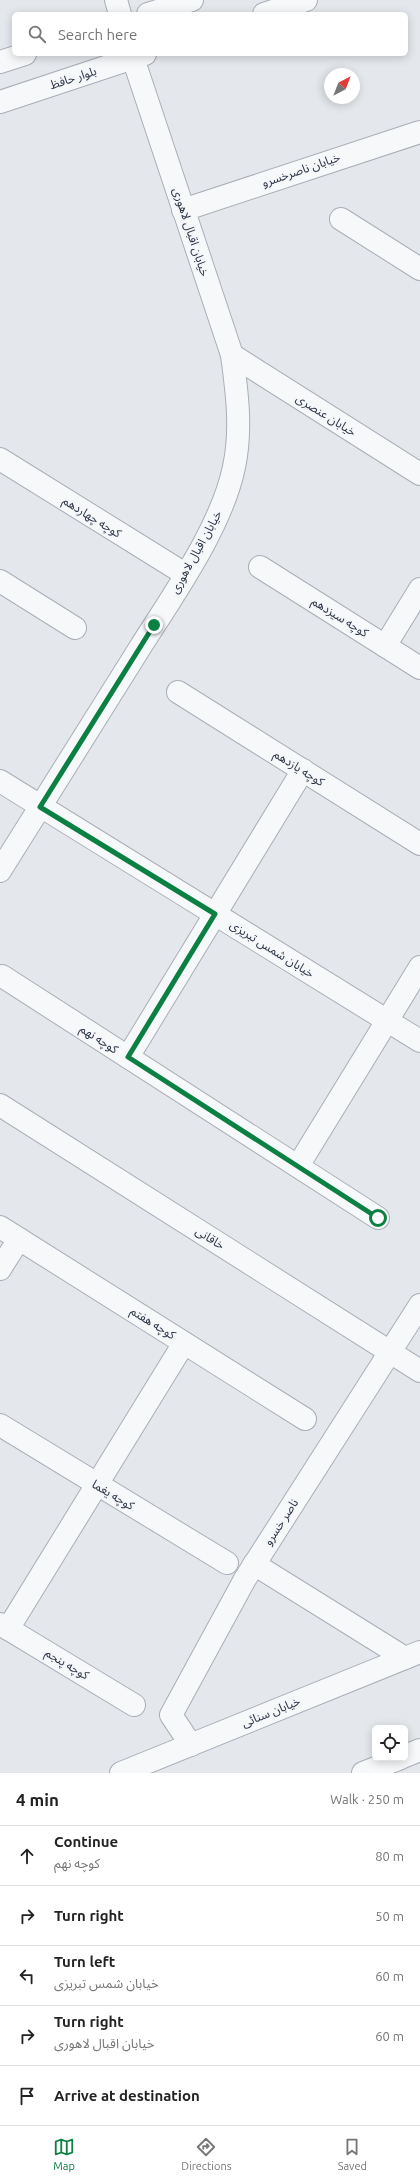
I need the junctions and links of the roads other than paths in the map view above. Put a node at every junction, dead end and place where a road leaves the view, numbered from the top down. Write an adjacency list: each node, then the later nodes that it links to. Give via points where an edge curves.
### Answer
1 (116, 0): 4 (street)
2 (192, 0): 5 (street)
3 (306, 0): 6 (street)
4 (119, 12)
5 (154, 12)
6 (270, 12)
7 (19, 56): 10 (street)
8 (133, 56): 11 (street, بلوار حافظ)
9 (136, 56): 13 (street, خیابان اقبال لاهوری)
10 (0, 62)
11 (0, 102)
12 (420, 132): 13 (street, خیابان ناصرخسرو)
13 (183, 210): 16 (street, خیابان اقبال لاهوری)
14 (341, 219): 15 (street)
15 (420, 269)
16 (232, 355): 18 (street, خیابان عنصری); 20 (street, خیابان اقبال لاهوری, via 238,422 234,467 223,502)
17 (0, 459): 20 (street, کوچه چهاردهم)
18 (420, 474)
19 (260, 567): 24 (street, کوچه سیزدهم)
20 (185, 574): 29 (street, خیابان اقبال لاهوری)
21 (0, 581): 23 (street)
22 (420, 589): 24 (street)
23 (75, 628)
24 (385, 646): 25 (street, کوچه سیزدهم)
25 (420, 668)
26 (178, 692): 27 (street, کوچه یازدهم)
27 (303, 770): 30 (street, کوچه یازدهم); 32 (street)
28 (0, 781): 29 (street, خیابان شمس تبریزی)
29 (40, 807): 31 (street, خیابان اقبال لاهوری); 32 (street, خیابان شمس تبریزی)
30 (420, 844)
31 (0, 872)
32 (215, 914): 35 (street, خیابان شمس تبریزی); 37 (street)
33 (420, 967): 35 (street)
34 (2, 976): 37 (street, کوچه نهم)
35 (387, 1020): 36 (street, خیابان شمس تبریزی); 39 (street)
36 (420, 1041)
37 (128, 1057): 39 (street, کوچه نهم)
38 (0, 1105): 46 (street, خاقانی)
39 (298, 1166): 40 (street, کوچه نهم)
40 (378, 1218)
41 (0, 1227): 42 (street, کوچه هفتم)
42 (19, 1239): 43 (street); 45 (street, کوچه هفتم)
43 (0, 1269)
44 (420, 1305): 46 (street, ناصر خسرو)
45 (184, 1343): 48 (street, کوچه هفتم); 50 (street)
46 (390, 1352): 47 (street, خاقانی); 52 (street, ناصر خسرو)
47 (420, 1371)
48 (305, 1419)
49 (0, 1425): 50 (street, کوچه یغما)
50 (96, 1486): 51 (street, کوچه یغما); 53 (street)
51 (227, 1564)
52 (254, 1564): 54 (street); 56 (street, ناصر خسرو, via 171,1715)
53 (4, 1626): 55 (street, کوچه پنجم)
54 (413, 1655): 56 (street, خیابان سنائی)
55 (134, 1705)
56 (191, 1745): 60 (street, خیابان سنائی)
57 (420, 1750): 58 (street)
58 (408, 1755)
59 (393, 1761): 61 (street)
60 (121, 1773)
61 (363, 1773)

